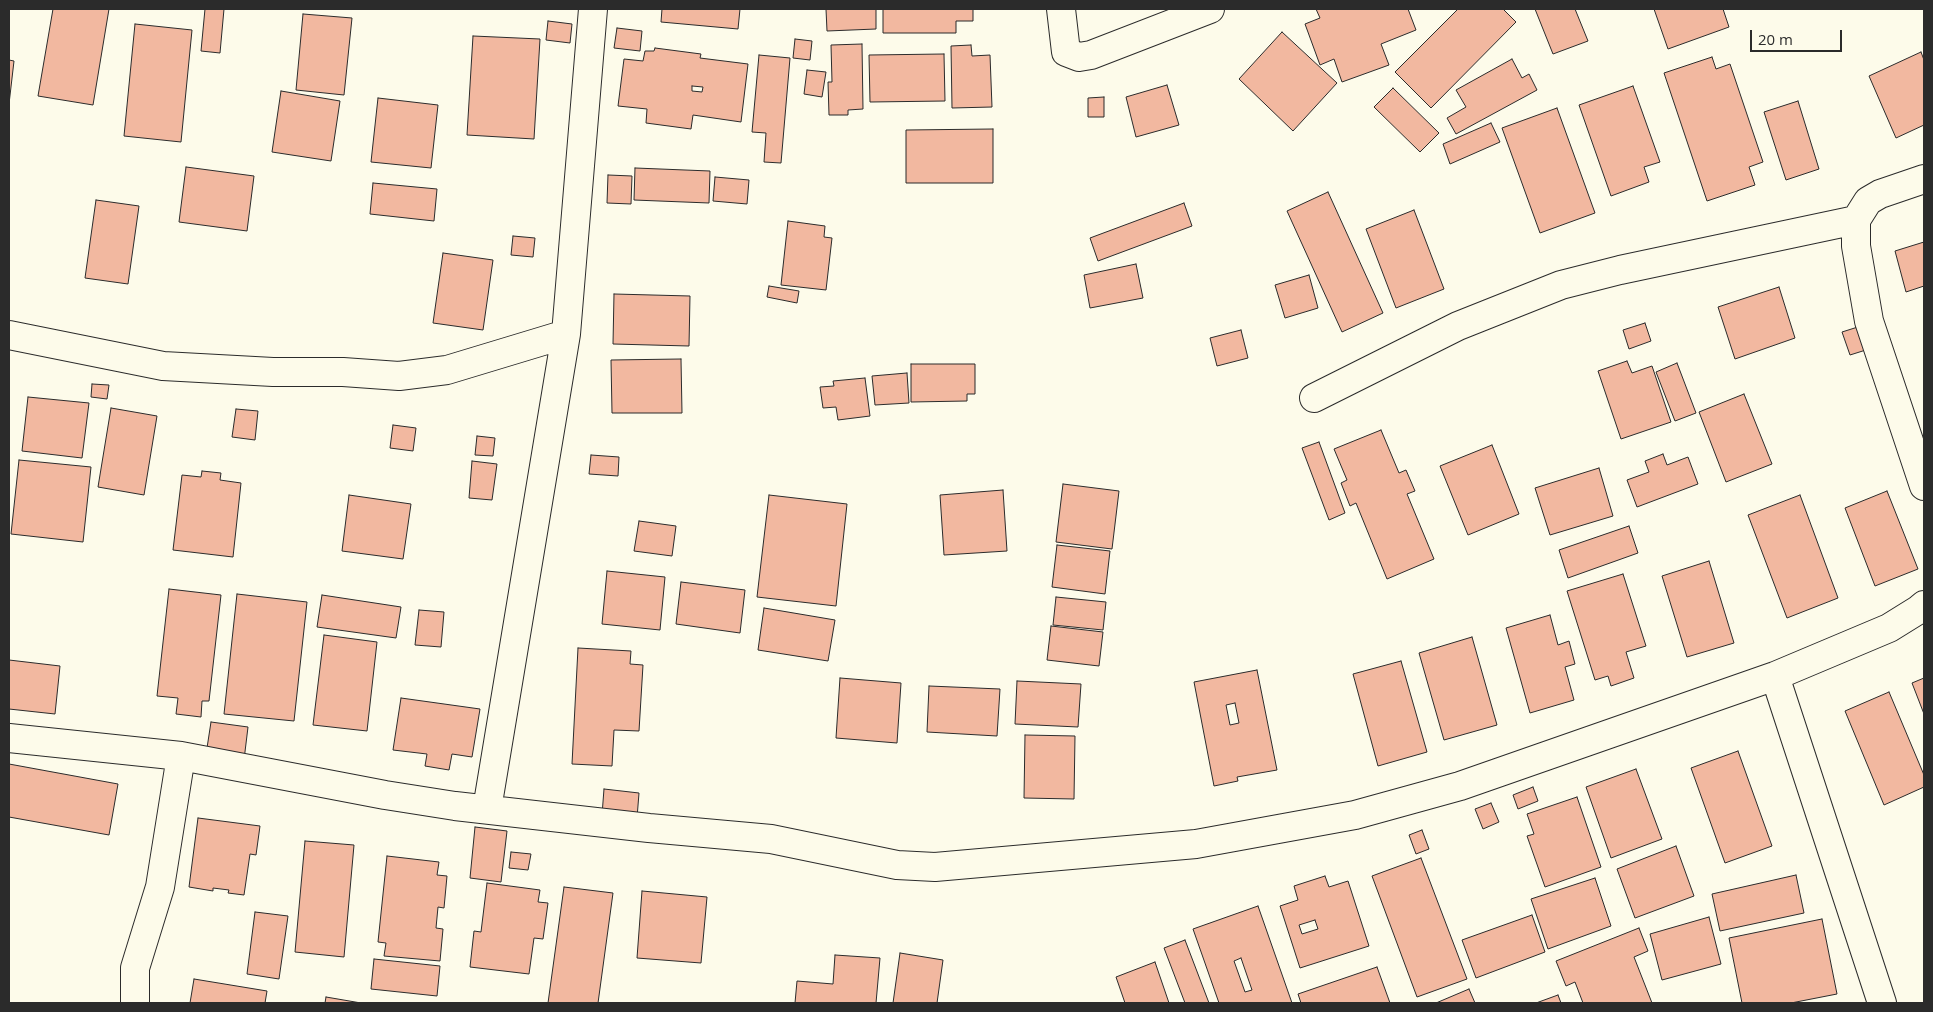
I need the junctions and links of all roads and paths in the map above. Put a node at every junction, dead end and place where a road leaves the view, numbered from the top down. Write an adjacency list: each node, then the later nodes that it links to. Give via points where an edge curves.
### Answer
1 (593, 9): 6 (street)
2 (1061, 9): 3 (street, via 1066,52 1079,57 1091,56)
3 (1210, 9)
4 (1924, 179): 5 (street, via 1868,201)
5 (1856, 220): 8 (street, via 1561,285 1458,326); 9 (street, via 1856,246 1869,321)
6 (566, 334): 7 (street, via 447,370 399,376 163,366); 14 (street)
7 (9, 335)
8 (1314, 398)
9 (1924, 486)
10 (1924, 605): 11 (street, via 1889,628)
11 (1775, 676): 14 (street, via 1460,786 1355,815 1196,844 926,867 897,865 771,838); 16 (street)
12 (9, 738): 13 (street)
13 (181, 756): 14 (street, via 385,795); 15 (street, via 160,887 134,968)
14 (487, 809)
15 (135, 1003)
16 (1882, 1003)

